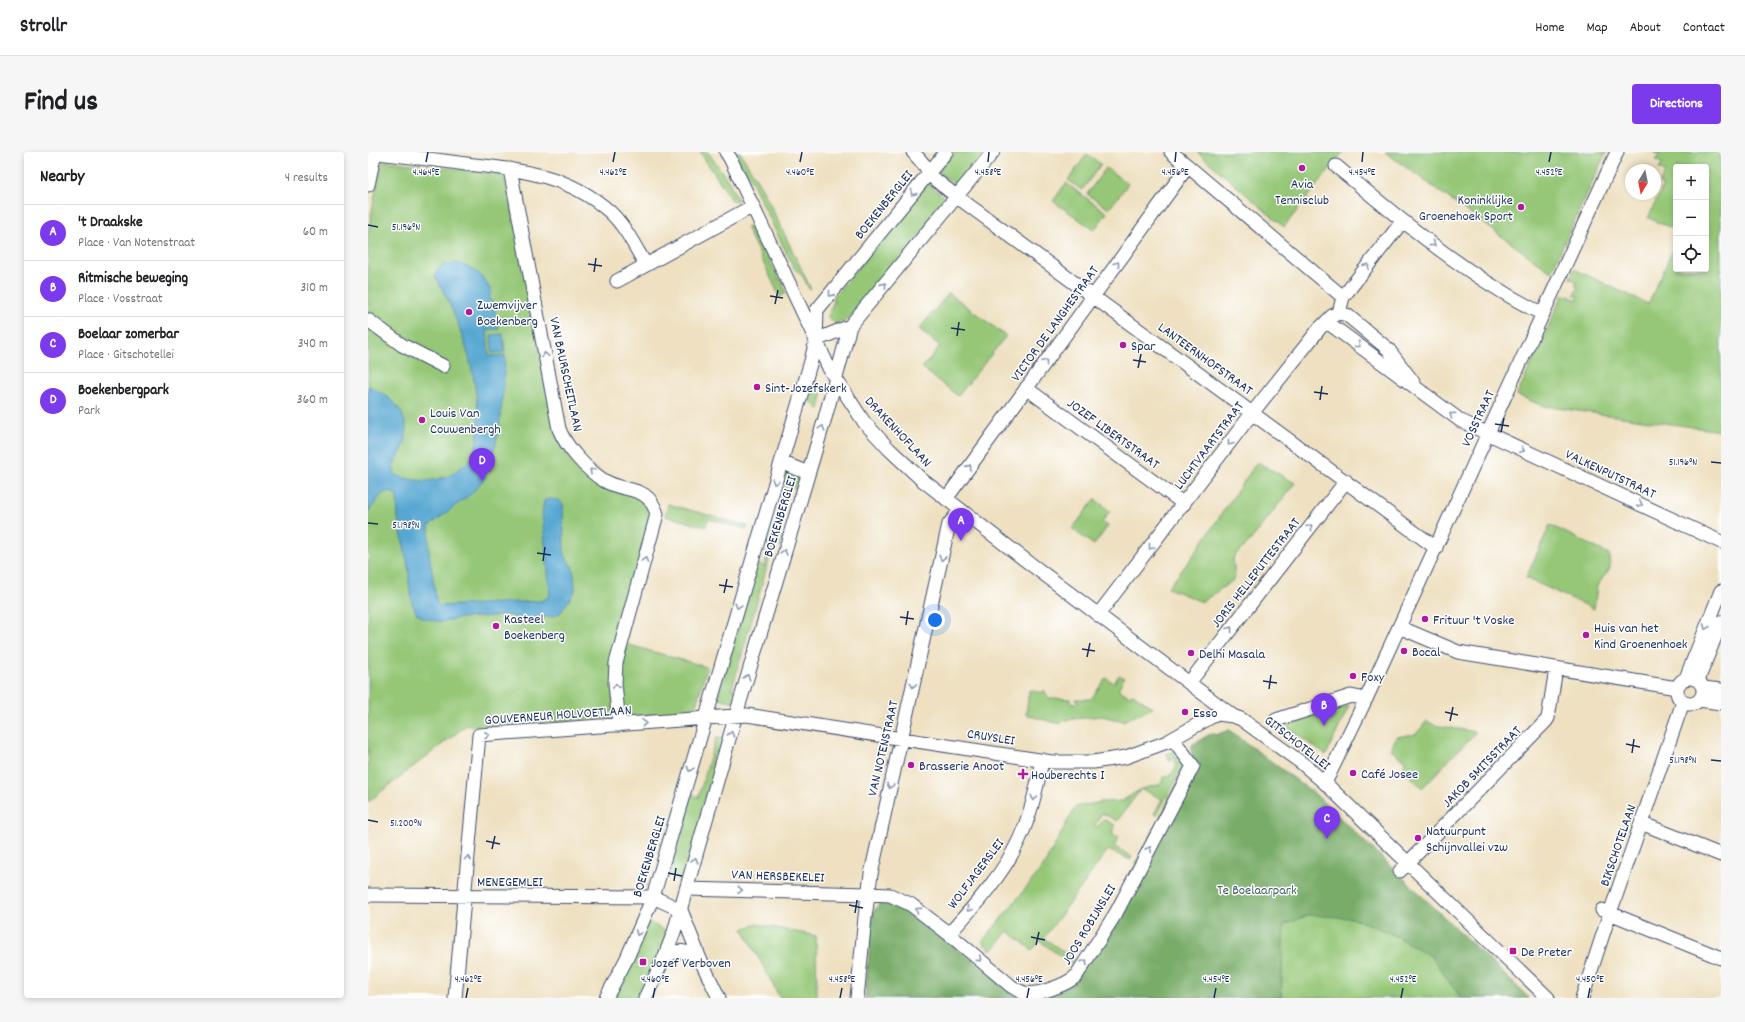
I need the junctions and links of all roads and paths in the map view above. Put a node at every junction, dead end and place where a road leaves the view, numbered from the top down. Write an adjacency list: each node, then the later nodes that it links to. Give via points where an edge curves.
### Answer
1 (715, 152): 15 (street, DRAKENHOFLAAN)
2 (726, 152): 15 (street, DRAKENHOFLAAN)
3 (913, 152): 12 (street, LANTEERNHOFSTRAAT, via 926,167)
4 (946, 152): 12 (street, BOEKENBERGLEI)
5 (993, 152): 14 (street, BOEKENBERGLEI)
6 (1171, 152): 9 (street)
7 (1617, 152): 22 (street, VOSSTRAAT)
8 (373, 153): 11 (street); 13 (street)
9 (1188, 166): 19 (street, VICTOR DE LANGHESTRAAT, one-way to 9); 20 (street)
10 (1336, 166): 16 (street)
11 (510, 169): 17 (street, via 537,173 558,180 595,200 623,227); 58 (street, VAN BAURSCHEITLAAN, one-way to 11, via 616,663 657,514 655,506 646,495 603,480 569,449 564,440 558,421)
12 (928, 174): 14 (street, LANTEERNHOFSTRAAT); 26 (street, BOEKENBERGLEI, one-way to 26, via 817,310)
13 (368, 185)
14 (956, 196): 19 (street, LANTEERNHOFSTRAAT); 25 (street, BOEKENBERGLEI, one-way to 14)
15 (753, 206): 17 (street); 26 (street, DRAKENHOFLAAN)
16 (1402, 222): 20 (street, one-way to 16); 22 (street, one-way to 22, via 1498,290)
17 (646, 265): 18 (street)
18 (617, 281)
19 (1094, 295): 29 (street, VICTOR DE LANGHESTRAAT, one-way to 19); 31 (street, LANTEERNHOFSTRAAT)
20 (1343, 297): 21 (street)
21 (1339, 313): 24 (street, LUCHTVAARTSTRAAT); 30 (street, via 1346,315 1388,349 1411,377)
22 (1543, 314): 32 (street, VOSSTRAAT)
23 (368, 320): 27 (street, via 402,345)
24 (1327, 322): 30 (street, VALKENPUTSTRAAT, one-way to 30); 31 (street, LUCHTVAARTSTRAAT)
25 (850, 326): 26 (street, BOEKENBERGLEI); 28 (street, BOEKENBERGLEI)
26 (816, 340): 28 (street, DRAKENHOFLAAN); 33 (street, BOEKENBERGLEI)
27 (443, 366)
28 (836, 380): 34 (street, BOEKENBERGLEI, one-way to 28); 36 (street, DRAKENHOFLAAN, via 855,410 889,449)
29 (1026, 388): 36 (street, VICTOR DE LANGHESTRAAT, one-way to 29); 37 (street, JOZEF LIBERTSTRAAT)
30 (1416, 389): 32 (street, VALKENPUTSTRAAT, one-way to 30, via 1461,421)
31 (1253, 412): 35 (street, LANTEERNHOFSTRAAT); 37 (street, LUCHTVAARTSTRAAT, one-way to 37)
32 (1487, 434): 40 (street, VALKENPUTSTRAAT, one-way to 40); 41 (street, VOSSTRAAT)
33 (781, 462): 34 (street); 56 (street, BOEKENBERGLEI, one-way to 56)
34 (808, 473): 54 (street, BOEKENBERGLEI, one-way to 34)
35 (1346, 480): 41 (street, LANTEERNHOFSTRAAT); 47 (street, JORIS HELLEPUTTESTRAAT, one-way to 35)
36 (946, 499): 38 (street, DRAKENHOFLAAN)
37 (1184, 504): 43 (street, LUCHTVAARTSTRAAT, one-way to 43)
38 (961, 510): 39 (street, DRAKENHOFLAAN); 59 (street, VAN NOTENSTRAAT, one-way to 59, via 949,524)
39 (1003, 542): 43 (street, GITSCHOTELLEI)
40 (1721, 542)
41 (1436, 548): 45 (street, VOSSTRAAT)
42 (1721, 591): 48 (street, one-way to 48)
43 (1098, 615): 47 (street, GITSCHOTELLEI)
44 (1721, 622): 48 (street)
45 (1400, 627): 46 (street, via 1458,652); 51 (street, VOSSTRAAT)
46 (1556, 669): 49 (street); 65 (street, JAKOB SMITSSTRAAT, via 1546,722)
47 (1189, 683): 55 (street, GITSCHOTELLEI)
48 (1696, 687): 49 (street, via 1680,682); 50 (street); 52 (street, via 1693,704); 53 (street)
49 (1677, 688): 52 (street, via 1678,695)
50 (1721, 690)
51 (1366, 699): 57 (street, via 1351,696); 62 (street, VOSSTRAAT)
52 (1684, 702): 63 (street, BIKSCHOTELAAN)
53 (1721, 703)
54 (736, 714): 56 (street); 59 (street, CRUYSLEI); 66 (street, BOEKENBERGLEI, one-way to 54)
55 (1233, 716): 60 (street, CRUYSLEI, via 1223,714 1211,717); 62 (street, GITSCHOTELLEI, via 1247,723)
56 (705, 718): 58 (street, GOUVERNEUR HOLVOETLAAN, one-way to 56); 70 (street, BOEKENBERGLEI, one-way to 70)
57 (1276, 720)
58 (619, 725): 69 (street, GOUVERNEUR HOLVOETLAAN, one-way to 58, via 479,735)
59 (901, 739): 61 (street, CRUYSLEI); 67 (street, VAN NOTENSTRAAT, one-way to 67)
60 (1173, 740): 61 (street, CRUYSLEI, via 1112,760 1077,763); 73 (street, JOOS ROBIJNSLEI, one-way to 60, via 1011,986 1026,993 1036,994 1073,979 1116,913 1193,766)
61 (1042, 760): 73 (street, WOLFJAGERSLEI, one-way to 73, via 1034,803 1008,861)
62 (1325, 783): 65 (street, GITSCHOTELLEI)
63 (1641, 823): 64 (street); 72 (street, BIKSCHOTELAAN)
64 (1721, 855)
65 (1404, 867): 82 (street, GITSCHOTELLEI)
66 (687, 889): 67 (street, VAN HERSBEKELEI, one-way to 67); 71 (street, BOEKENBERGLEI)
67 (868, 894): 73 (street, JOOS ROBIJNSLEI, one-way to 67, via 903,900 890,895); 81 (street, VAN NOTENSTRAAT)
68 (368, 895): 69 (street, MENEGEMLEI)
69 (465, 896): 70 (street, MENEGEMLEI); 77 (street)
70 (653, 897): 71 (street); 78 (street, BOEKENBERGLEI, one-way to 78, via 630,953)
71 (680, 910): 74 (street, BOEKENBERGLEI); 76 (street)
72 (1605, 911): 75 (street); 83 (street, BIKSCHOTELAAN)
73 (949, 934)
74 (664, 958): 76 (street, via 679,950 687,951); 79 (street, BOEKENBERGLEI)
75 (1721, 958)
76 (700, 959): 80 (street)
77 (455, 998)
78 (606, 998)
79 (645, 998)
80 (719, 998)
81 (857, 998)
82 (1548, 998)
83 (1582, 998)

